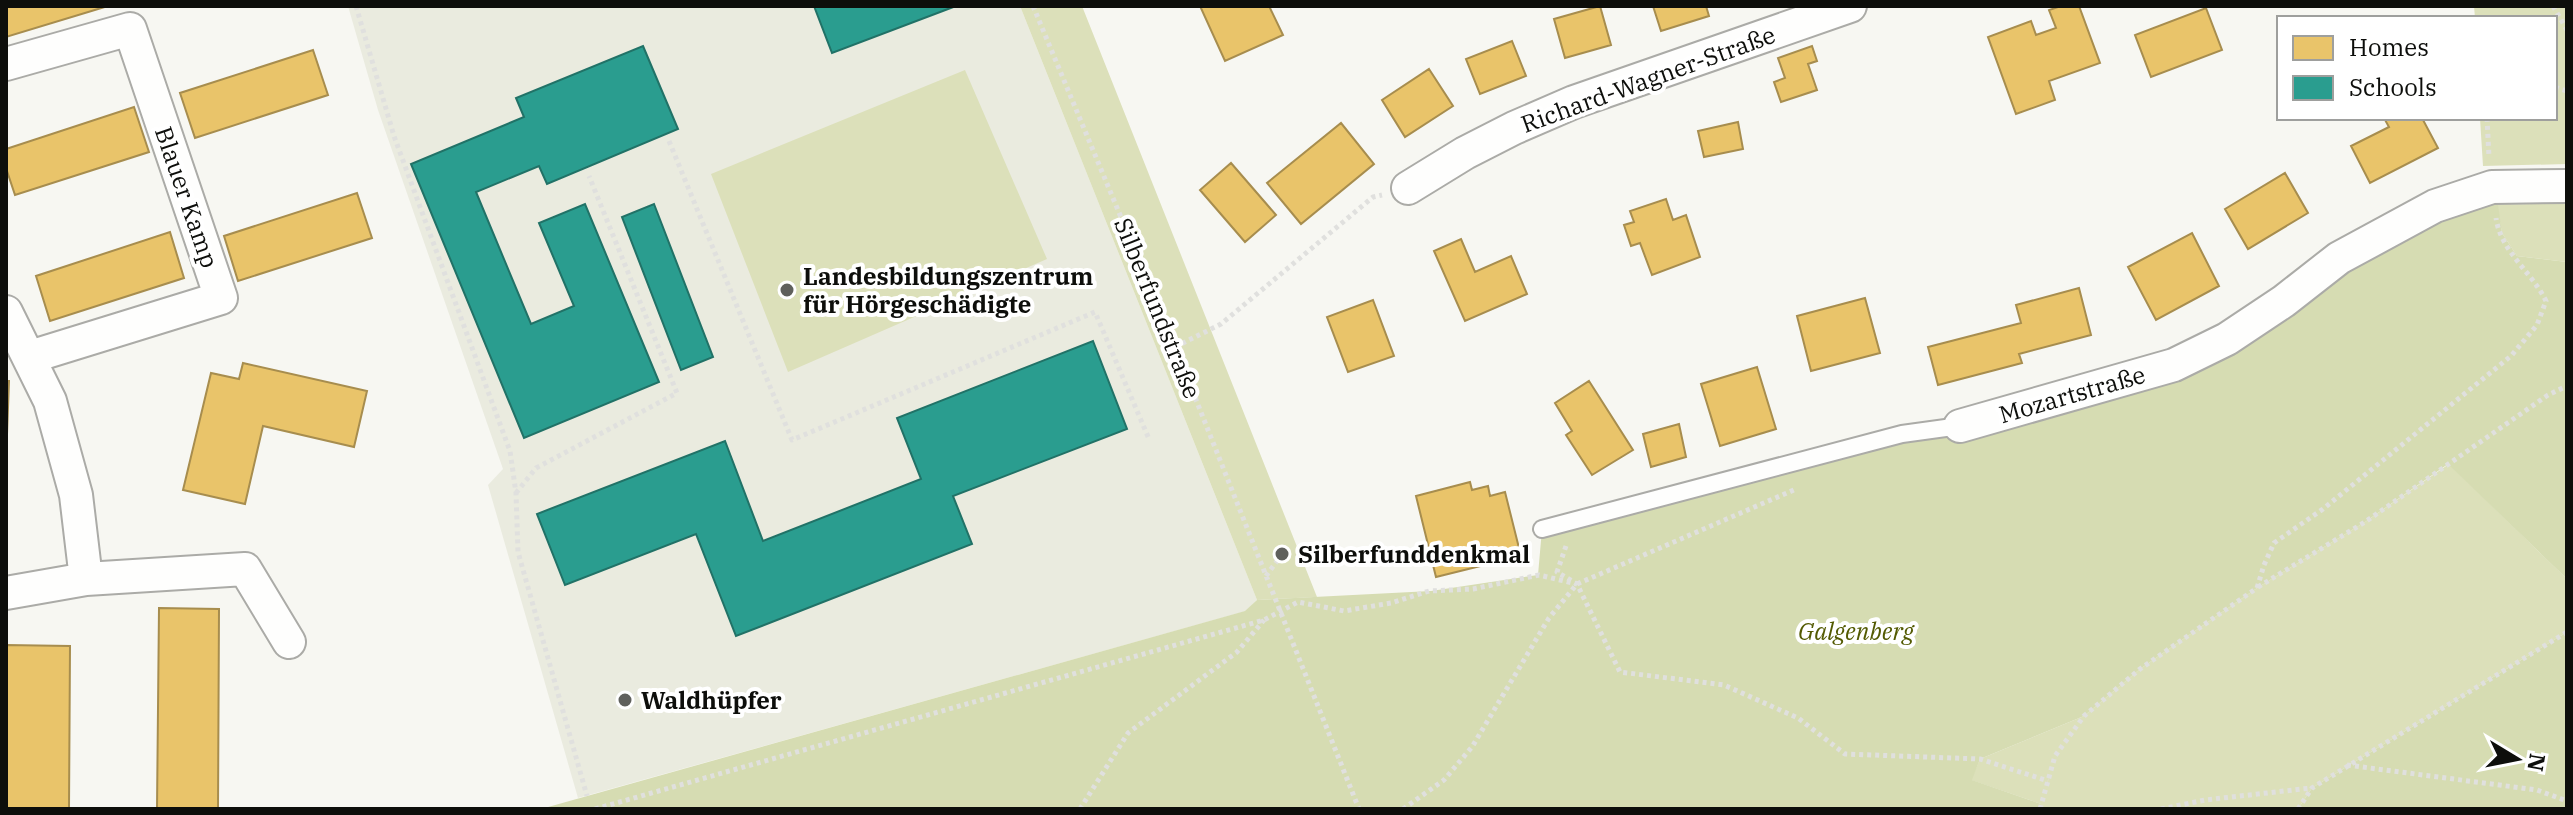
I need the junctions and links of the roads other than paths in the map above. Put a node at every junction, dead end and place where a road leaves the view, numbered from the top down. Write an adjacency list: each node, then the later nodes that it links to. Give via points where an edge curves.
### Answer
1 (1843, 7): 4 (street, Richard-Wagner-Straße, via 1574,102 1477,147)
2 (6, 64): 6 (street, Blauer Kamp, via 130,29 221,298)
3 (2567, 186): 7 (street, Mozartstraße, via 2492,187 2435,206 2339,258 2227,339 2174,365)
4 (1408, 188)
5 (6, 312): 6 (street)
6 (30, 357): 9 (street, via 50,401 76,495)
7 (1960, 426): 8 (lane, Mozartstraße, via 1902,434)
8 (1542, 529)
9 (86, 579): 10 (street); 11 (street, via 245,569)
10 (6, 593)
11 (289, 642)

